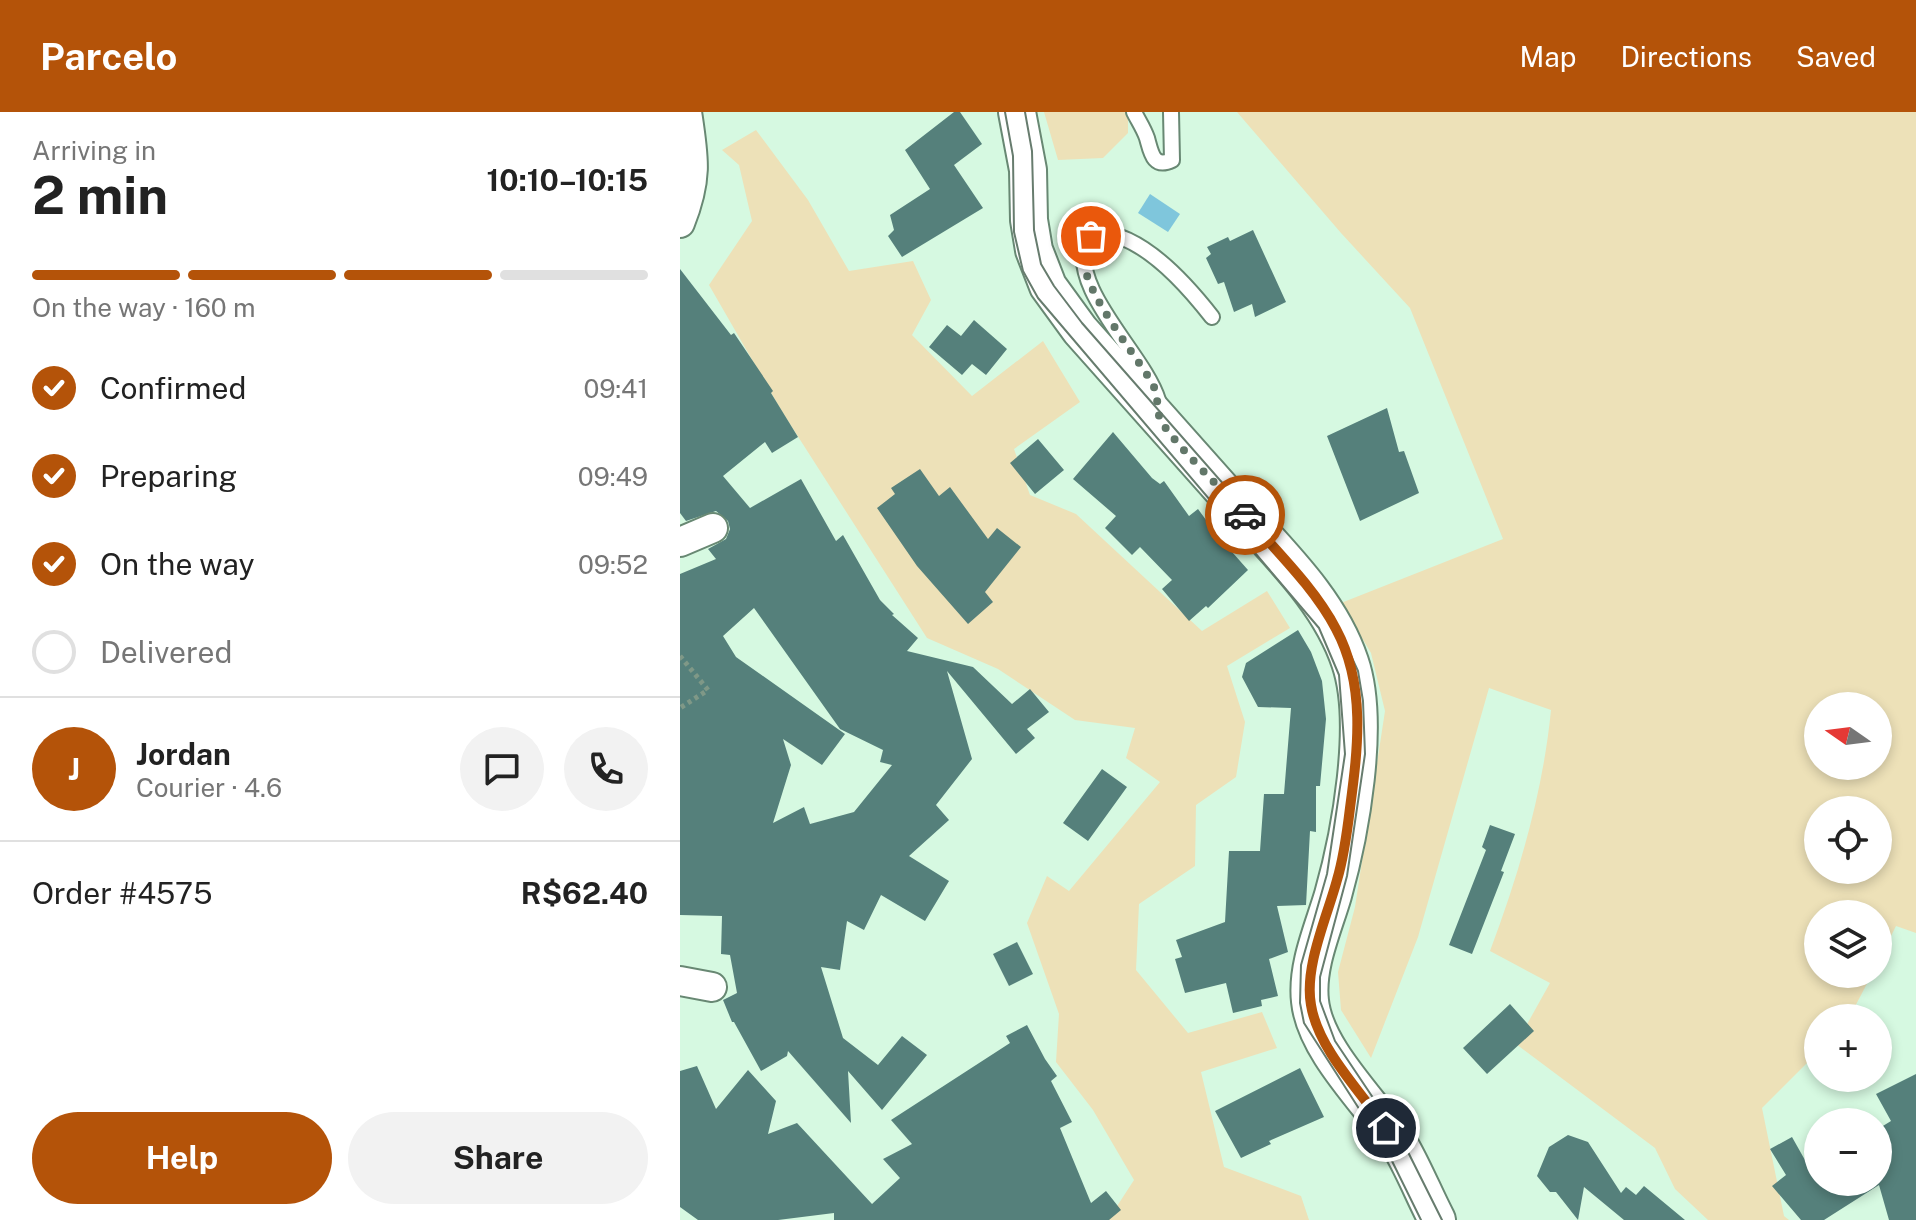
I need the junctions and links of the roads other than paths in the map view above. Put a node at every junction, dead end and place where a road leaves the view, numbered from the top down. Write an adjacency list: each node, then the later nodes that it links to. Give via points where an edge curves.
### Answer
1 (687, 112): 5 (street, via 695,169)
2 (1017, 112): 7 (street, via 1032,235 1048,286)
3 (1134, 112): 4 (lane, via 1150,154 1162,163 1172,160)
4 (1171, 112)
5 (680, 223)
6 (1212, 317): 7 (lane, via 1163,263 1118,236 1098,233 1087,240 1082,256 1095,296 1154,388)
7 (1160, 420): 12 (street, via 1302,580 1336,628 1351,665 1358,746 1343,861 1310,975 1310,1002 1326,1046 1401,1149)
8 (713, 528): 9 (street)
9 (680, 542)
10 (680, 981): 11 (street)
11 (712, 987)
12 (1437, 1220)

